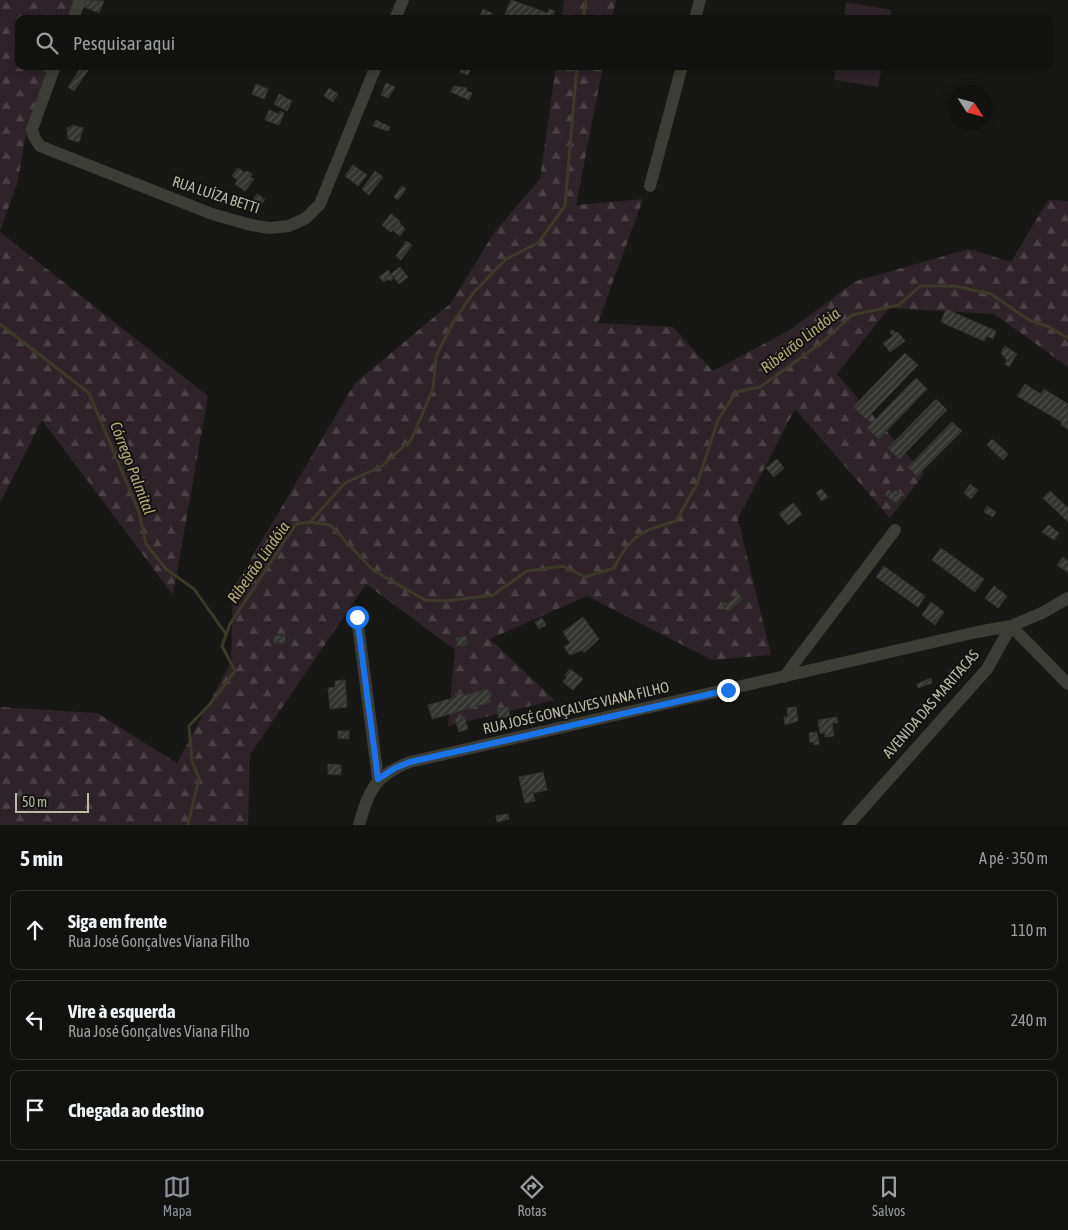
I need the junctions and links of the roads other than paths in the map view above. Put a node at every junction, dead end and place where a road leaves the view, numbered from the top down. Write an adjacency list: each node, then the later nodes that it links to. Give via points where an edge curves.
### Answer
1 (80, 0): 4 (street)
2 (403, 0): 5 (street)
3 (700, 0): 6 (street)
4 (74, 15)
5 (397, 15)
6 (696, 15)
7 (54, 70): 8 (street, RUA LUÍZA BETTI, via 32,129 42,147 212,214 269,228 298,222 320,204)
8 (374, 70)
9 (681, 70): 10 (street)
10 (650, 186)
11 (895, 530): 15 (street)
12 (1068, 598): 14 (street)
13 (357, 617): 17 (street)
14 (1011, 626): 15 (street, RUA JOSÉ GONÇALVES VIANA FILHO); 16 (street); 19 (street, AVENIDA DAS MARITACAS, via 987,669)
15 (784, 677): 17 (street, RUA JOSÉ GONÇALVES VIANA FILHO, via 410,762)
16 (1068, 684)
17 (378, 779): 18 (street)
18 (359, 825)
19 (848, 825)

